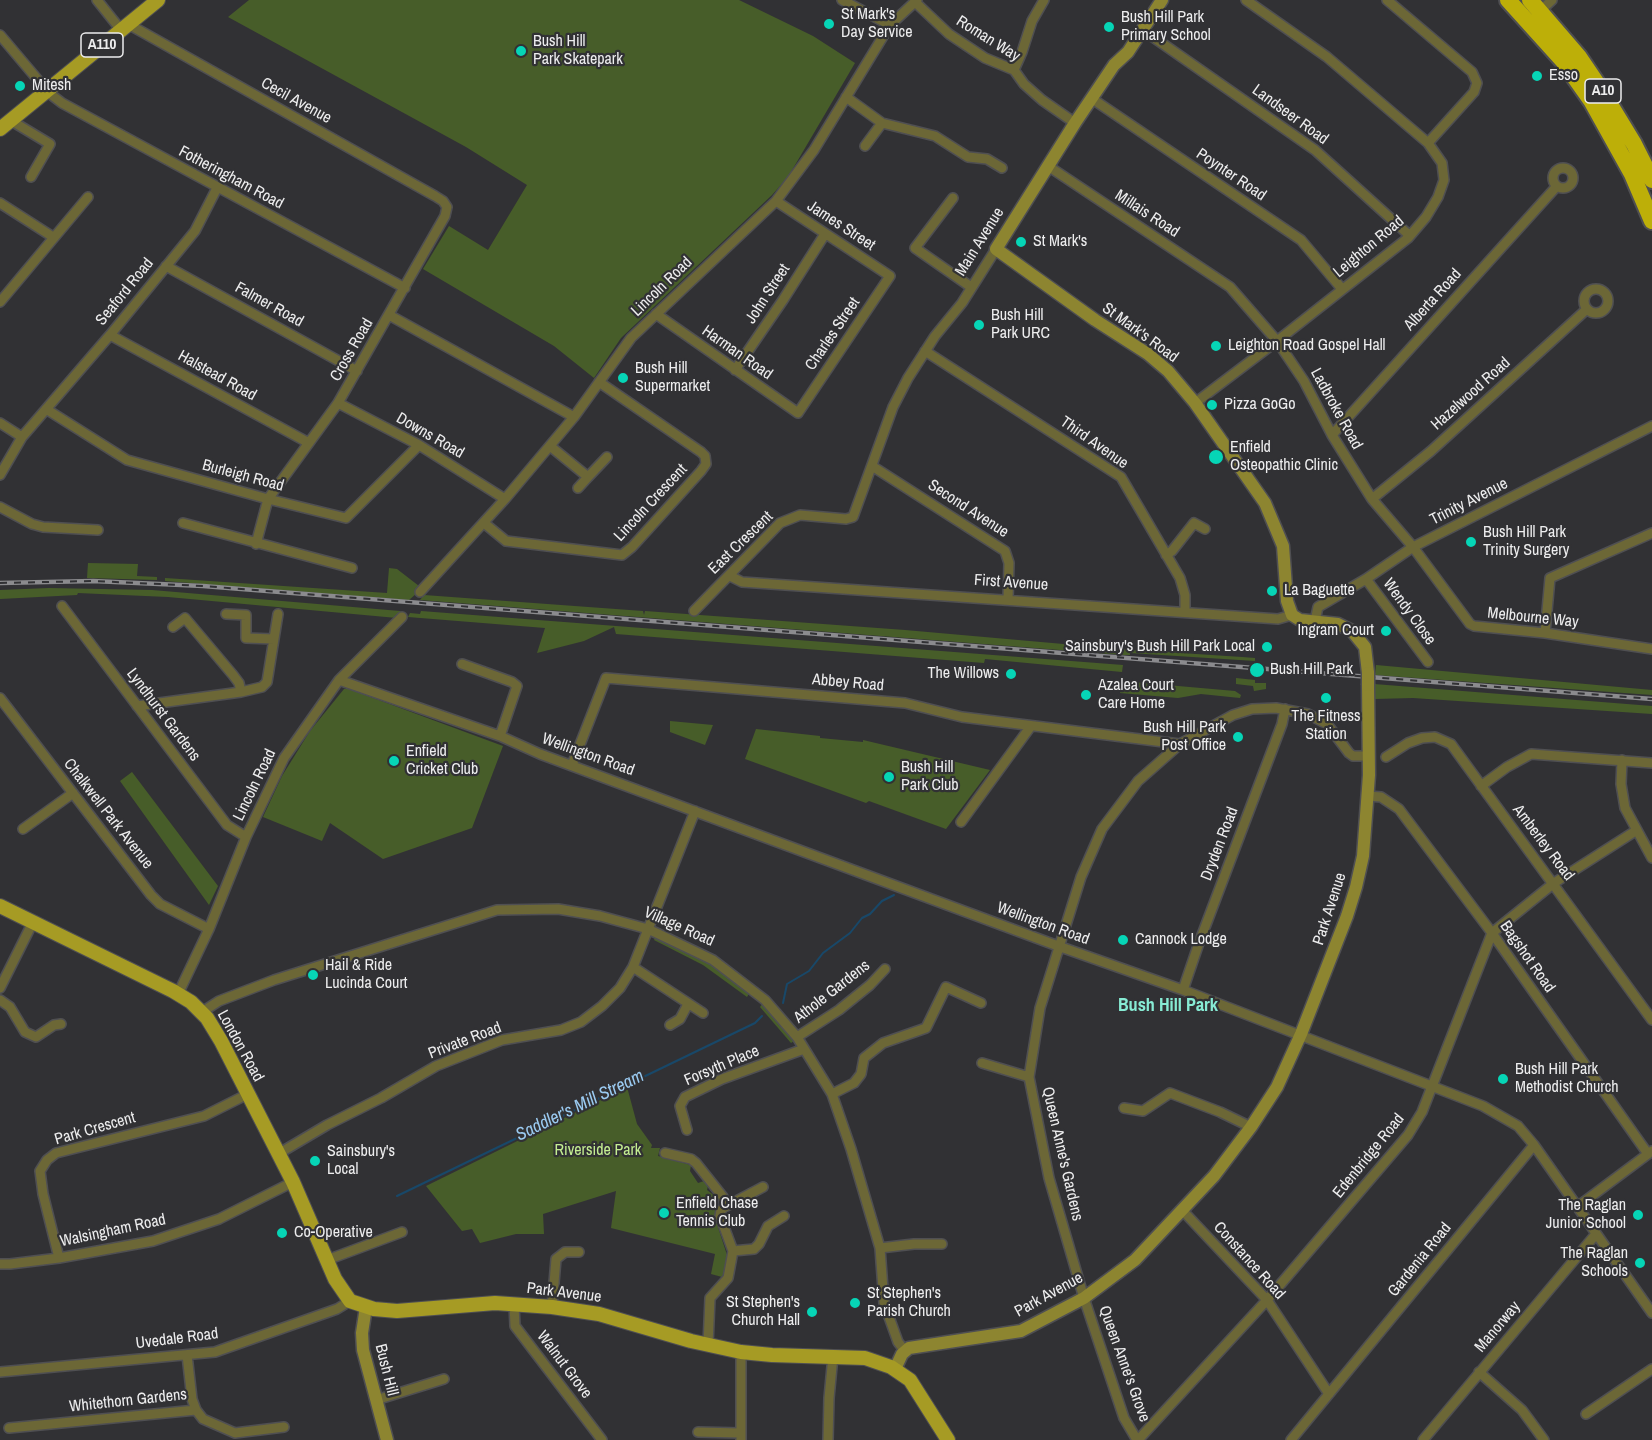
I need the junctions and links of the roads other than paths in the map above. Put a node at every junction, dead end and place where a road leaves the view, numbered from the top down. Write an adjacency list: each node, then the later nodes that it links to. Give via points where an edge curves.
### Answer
1 (97, 0): 12 (street)
2 (158, 0): 12 (main road, A110)
3 (842, 0): 11 (street)
4 (1044, 0): 15 (street)
5 (1162, 0): 13 (street, Main Avenue)
6 (1246, 0): 22 (street, Leighton Road, via 1326,57)
7 (1387, 0): 22 (street, via 1472,72 1477,83 1474,92)
8 (1508, 0): 10 (highway, A10)
9 (916, 1): 11 (street, Lincoln Road); 15 (street, Roman Way, via 949,34 985,58)
10 (1538, 8): 27 (highway, A10, via 1600,88); 35 (highway, A10, via 1563,61 1592,102 1632,174)
11 (890, 25): 17 (street, Lincoln Road)
12 (125, 27): 16 (main road, A110); 34 (street, Cecil Avenue, via 435,196)
13 (1143, 30): 18 (street, Main Avenue); 37 (street, Landseer Road, via 1315,150)
14 (0, 35): 16 (street)
15 (1014, 70): 20 (street, Roman Way, via 1042,100)
16 (50, 94): 21 (main road, A110); 29 (street, Fotheringham Road)
17 (846, 97): 19 (street); 32 (street, Lincoln Road, via 814,150)
18 (1091, 98): 20 (street, Main Avenue); 45 (street, Poynter Road, via 1301,240)
19 (882, 123): 23 (street); 25 (street, via 935,136 968,157 987,159)
20 (1075, 123): 24 (street, Main Avenue)
21 (5, 125): 26 (street, via 50,144)
22 (1428, 143): 37 (street, Leighton Road, via 1442,163 1444,180 1426,217)
23 (865, 146)
24 (1048, 166): 39 (street, Main Avenue); 43 (street, Millais Road)
25 (1002, 168)
26 (31, 177)
27 (1652, 180)
28 (1557, 186): 63 (street, Alberta Road)
29 (217, 188): 40 (street, Seaford Road, via 195,231); 44 (street, Fotheringham Road)
30 (88, 197): 38 (street)
31 (952, 198): 42 (street, via 915,248)
32 (776, 201): 36 (street, James Street); 48 (street, Lincoln Road)
33 (0, 203): 38 (street)
34 (447, 207): 44 (street, Cross Road)
35 (1652, 221)
36 (825, 234): 41 (street, James Street); 53 (street, John Street)
37 (1409, 235): 45 (street, Leighton Road)
38 (53, 237): 46 (street)
39 (996, 249): 42 (street, Main Avenue); 57 (street, St Mark's Road, via 1148,354)
40 (166, 266): 50 (street, Seaford Road); 54 (street, Falmer Road)
41 (890, 276): 59 (street, Charles Street)
42 (971, 287): 52 (street, Main Avenue)
43 (1230, 287): 51 (street, Ladbroke Road)
44 (405, 288): 49 (street, Cross Road)
45 (1342, 289): 51 (street, Leighton Road)
46 (0, 302)
47 (1587, 309): 75 (street, Hazelwood Road, via 1431,451)
48 (656, 314): 53 (street, Harman Road); 55 (street, Lincoln Road, via 631,338)
49 (389, 315): 54 (street, Cross Road); 60 (street)
50 (110, 335): 58 (street, Seaford Road); 65 (street, Halstead Road)
51 (1277, 341): 57 (street, Leighton Road); 63 (street, Ladbroke Road, via 1304,381)
52 (925, 351): 69 (street, Main Avenue, via 893,407); 85 (street, Third Avenue, via 1121,477)
53 (735, 370): 59 (street, Harman Road, via 798,413)
54 (357, 371): 56 (street, Cross Road)
55 (599, 382): 60 (street, Lincoln Road); 79 (street, Lincoln Crescent, via 701,452 706,464 701,471 621,555 506,541)
56 (338, 403): 65 (street, Cross Road); 66 (street, Downs Road)
57 (1195, 403): 96 (street, St Mark's Road, via 1265,503 1282,546)
58 (46, 408): 64 (street, Seaford Road); 73 (street, Burleigh Road, via 127,460)
59 (801, 409)
60 (574, 417): 67 (street, Lincoln Road)
61 (0, 423): 64 (street)
62 (1652, 426): 84 (street, Trinity Avenue)
63 (1332, 435): 75 (street, Ladbroke Road)
64 (22, 436): 70 (street, Seaford Road)
65 (309, 443): 73 (street, Cross Road)
66 (419, 445): 73 (street, Burleigh Road, via 346,518); 74 (street, Downs Road)
67 (550, 446): 71 (street); 74 (street, Lincoln Road)
68 (607, 457): 71 (street)
69 (872, 466): 77 (street, Main Avenue); 90 (street, Second Avenue, via 1005,551 1009,563)
70 (0, 475)
71 (588, 477): 72 (street)
72 (579, 488)
73 (268, 499): 83 (street)
74 (505, 499): 79 (street, Lincoln Road)
75 (1372, 499): 84 (street, Ladbroke Road)
76 (0, 507): 81 (street, via 43,527)
77 (853, 517): 87 (street, East Crescent, via 790,518 771,531)
78 (183, 523): 83 (street)
79 (484, 523): 89 (street, Lincoln Road)
80 (1205, 529): 85 (street, via 1194,523)
81 (98, 530)
82 (1652, 533): 100 (street, via 1550,578)
83 (256, 544): 86 (street)
84 (1413, 547): 88 (street, Trinity Avenue); 100 (street, Melbourne Way, via 1470,624)
85 (1166, 555): 93 (street, Third Avenue, via 1183,586)
86 (352, 568)
87 (730, 576): 90 (street, First Avenue, via 742,582); 92 (street, East Crescent)
88 (1366, 579): 98 (street, Trinity Avenue, via 1318,607); 103 (street, Wendy Close)
89 (420, 592)
90 (1008, 600): 93 (street, First Avenue)
91 (62, 606): 108 (street, Lyndhurst Gardens)
92 (694, 611)
93 (1185, 611): 96 (street, First Avenue, via 1278,619)
94 (226, 614): 101 (street, via 246,615 246,638)
95 (278, 614): 101 (street)
96 (1292, 615): 98 (street, First Avenue)
97 (402, 617): 105 (street, Lincoln Road)
98 (1315, 621): 113 (street, First Avenue, via 1338,624 1358,636 1365,647)
99 (174, 627): 106 (street, via 185,618 233,675)
100 (1545, 633): 102 (street, Melbourne Way)
101 (274, 639): 106 (street, via 267,682)
102 (1652, 649)
103 (1428, 662)
104 (462, 664): 111 (street, via 517,686)
105 (339, 680): 111 (street, Wellington Road); 125 (street, Lincoln Road, via 284,758)
106 (241, 692): 108 (street)
107 (0, 698): 119 (street, Chalkwell Park Avenue)
108 (137, 706): 125 (street, Lyndhurst Gardens, via 227,825)
109 (1285, 709): 112 (street, Queen Anne's Gardens, via 1252,709 1233,715); 113 (street, Queen Anne's Gardens, via 1319,719 1349,753); 137 (street, Dryden Road)
110 (1031, 726): 112 (street, Abbey Road); 117 (street, Abbey Road, via 962,717 905,703 606,678); 122 (street)
111 (500, 736): 117 (street, Wellington Road)
112 (1180, 744): 133 (street, Queen Anne's Gardens, via 1138,781 1101,829)
113 (1369, 756): 120 (street, Park Avenue)
114 (1386, 757): 118 (street, Amberley Road, via 1422,738 1444,739 1459,753)
115 (1622, 760): 116 (street); 118 (street, via 1532,754); 124 (street, via 1625,808)
116 (1652, 763)
117 (572, 765): 121 (street, Wellington Road)
118 (1481, 786): 127 (street, Amberley Road)
119 (73, 793): 123 (street); 130 (street, Chalkwell Park Avenue, via 160,904)
120 (1368, 796): 132 (street, Bagshot Road, via 1381,797 1400,809); 147 (street, Park Avenue, via 1356,887)
121 (695, 811): 131 (street, Private Road); 133 (street, Wellington Road)
122 (965, 820)
123 (23, 829)
124 (1637, 830): 126 (street); 127 (street, Edenbridge Road)
125 (246, 837): 130 (street, Lincoln Road)
126 (1652, 858)
127 (1554, 883): 132 (street, Edenbridge Road); 144 (street, Amberley Road)
128 (0, 906): 129 (main road, London Road)
129 (33, 922): 136 (street); 138 (main road, London Road)
130 (209, 929): 138 (street, Lincoln Road)
131 (648, 929): 134 (street, Private Road); 142 (street, Village Road, via 558,909 497,910 274,980 219,1001); 148 (street, Village Road, via 713,960 765,1000)
132 (1492, 933): 152 (street, Edenbridge Road); 160 (street, Bagshot Road)
133 (1058, 946): 137 (street, Wellington Road); 151 (street, Queen Anne's Gardens, via 1040,1008)
134 (633, 967): 141 (street); 161 (street, Private Road, via 620,988 580,1022 561,1030 502,1040 436,1066)
135 (885, 969): 148 (street, Athole Gardens, via 862,992)
136 (0, 988)
137 (1183, 990): 147 (street, Wellington Road)
138 (178, 994): 142 (main road, London Road)
139 (0, 1000): 145 (street, via 10,1006 25,1032 36,1037)
140 (981, 1003): 154 (street, via 946,987 926,1028 883,1043 864,1058 861,1074 854,1083)
141 (688, 1004): 143 (street); 146 (street, via 680,1019)
142 (202, 1012): 153 (main road, London Road, via 218,1034)
143 (703, 1013)
144 (1652, 1020)
145 (61, 1024)
146 (670, 1025)
147 (1301, 1034): 152 (street, Wellington Road); 156 (street, Park Avenue, via 1277,1087)
148 (797, 1038): 149 (street, Village Road)
149 (804, 1049): 154 (street, Village Road); 157 (street, Forsyth Place, via 686,1097 680,1106)
150 (982, 1064): 151 (street)
151 (1029, 1077): 177 (street, Queen Anne's Gardens, via 1049,1178)
152 (1432, 1085): 158 (street, Wellington Road, via 1501,1115 1518,1126); 178 (street, Edenbridge Road, via 1408,1135)
153 (248, 1094): 161 (main road, London Road); 174 (street, Park Crescent, via 204,1116 56,1153 47,1160 40,1171)
154 (832, 1094): 171 (street, Village Road)
155 (1124, 1108): 156 (street, via 1143,1111 1170,1093)
156 (1251, 1127): 166 (street, Park Avenue)
157 (687, 1130)
158 (1534, 1145): 165 (street, Wellington Road); 194 (street, Gardenia Road)
159 (665, 1153): 164 (street, via 696,1163 723,1197)
160 (1650, 1153): 165 (street)
161 (278, 1154): 162 (main road, London Road)
162 (293, 1182): 174 (street, Walsingham Road, via 219,1219 175,1234); 175 (main road, London Road)
163 (763, 1187): 164 (street)
164 (725, 1207): 172 (street, via 720,1216)
165 (1577, 1207): 169 (street, Wellington Road)
166 (1183, 1211): 177 (street, Park Avenue, via 1135,1260); 178 (street, Constance Road)
167 (784, 1216): 172 (street, via 768,1226 754,1249)
168 (402, 1232): 175 (street)
169 (1596, 1234): 183 (street, Wellington Road); 192 (street, Manorway)
170 (942, 1244): 171 (street)
171 (880, 1248): 185 (street, Village Road, via 884,1303)
172 (733, 1251): 184 (street, via 728,1278 710,1298)
173 (579, 1252): 182 (street, via 565,1252 556,1259)
174 (59, 1258): 176 (street, Walsingham Road)
175 (327, 1260): 179 (main road, London Road)
176 (0, 1264)
177 (1084, 1298): 185 (street, Park Avenue, via 1021,1331); 206 (street, Queen Anne's Grove, via 1124,1418)
178 (1267, 1300): 194 (street, Constance Road); 206 (street, Edenbridge Road)
179 (350, 1301): 181 (main road, Park Avenue); 187 (street, Uvedale Road, via 225,1349)
180 (514, 1304): 181 (main road, Park Avenue, via 404,1310); 182 (main road, Park Avenue); 203 (street, Walnut Grove, via 515,1326)
181 (366, 1307): 195 (street, Bush Hill, via 362,1342)
182 (552, 1307): 184 (main road, Park Avenue, via 613,1317)
183 (1652, 1313)
184 (708, 1345): 186 (main road, Park Avenue)
185 (905, 1351): 189 (street)
186 (741, 1352): 188 (main road, Park Avenue); 201 (street)
187 (187, 1355): 191 (street, Uvedale Road); 196 (street, Whitethorn Gardens)
188 (833, 1356): 189 (main road, Park Avenue, via 865,1358); 204 (street)
189 (895, 1369): 205 (main road, via 913,1383)
190 (1652, 1369): 197 (street)
191 (0, 1372)
192 (1479, 1372): 208 (street, Manorway); 209 (street, via 1522,1410)
193 (444, 1380): 195 (street)
194 (1329, 1394): 207 (street, Gardenia Road)
195 (376, 1400): 202 (street, Bush Hill)
196 (196, 1410): 198 (street, via 203,1419 235,1433); 199 (street, Whitethorn Gardens)
197 (1586, 1414)
198 (284, 1427)
199 (9, 1428)
200 (698, 1432): 201 (street)
201 (740, 1436)
202 (387, 1440)
203 (602, 1440)
204 (828, 1440)
205 (948, 1440)
206 (1137, 1440)
207 (1291, 1440)
208 (1423, 1440)
209 (1544, 1440)

